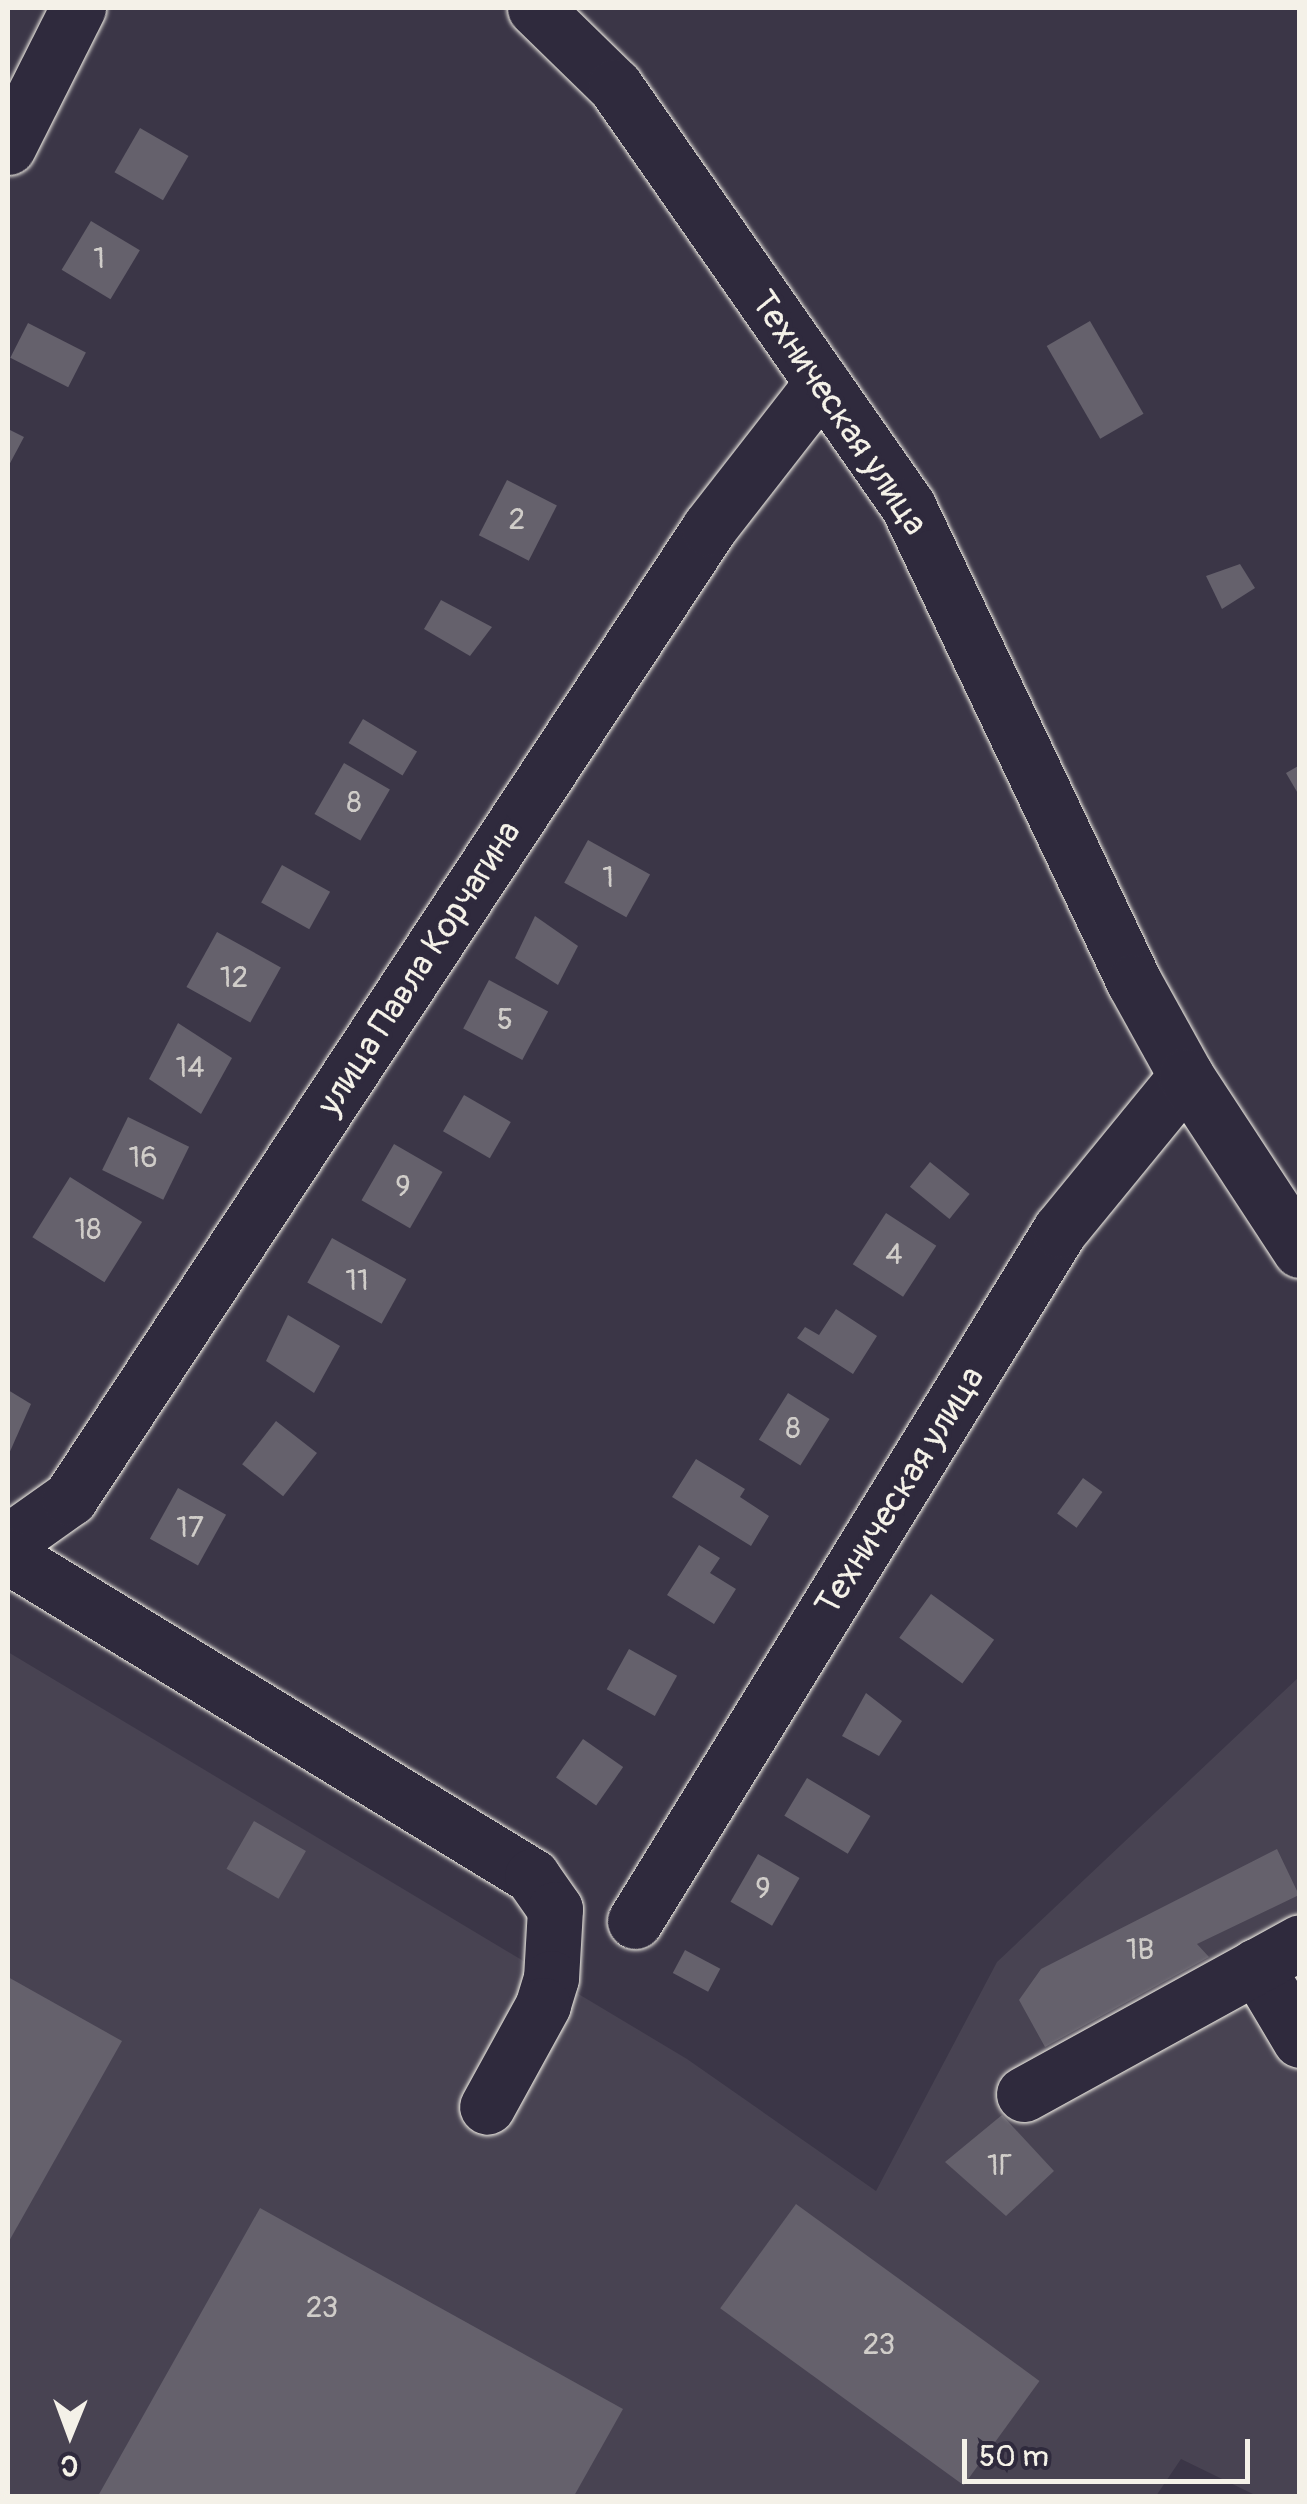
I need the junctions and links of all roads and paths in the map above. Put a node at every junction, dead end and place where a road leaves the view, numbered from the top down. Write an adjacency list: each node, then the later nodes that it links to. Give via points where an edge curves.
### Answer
1 (78, 8): 3 (street)
2 (535, 8): 4 (street, Техническая улица, via 615,86)
3 (8, 147)
4 (822, 382): 5 (street, Техническая улица, via 908,506 1134,982); 7 (street, улица Павла Корчагина, via 709,528 70,1498)
5 (1186, 1076): 6 (street, Техническая улица); 9 (street, Техническая улица, via 1060,1230)
6 (1300, 1250)
7 (8, 1542)
8 (8, 1556): 13 (street, via 532,1876 555,1909 551,1978)
9 (635, 1921)
10 (1278, 1954): 11 (street); 12 (street)
11 (1300, 2040)
12 (1024, 2094)
13 (487, 2107)

